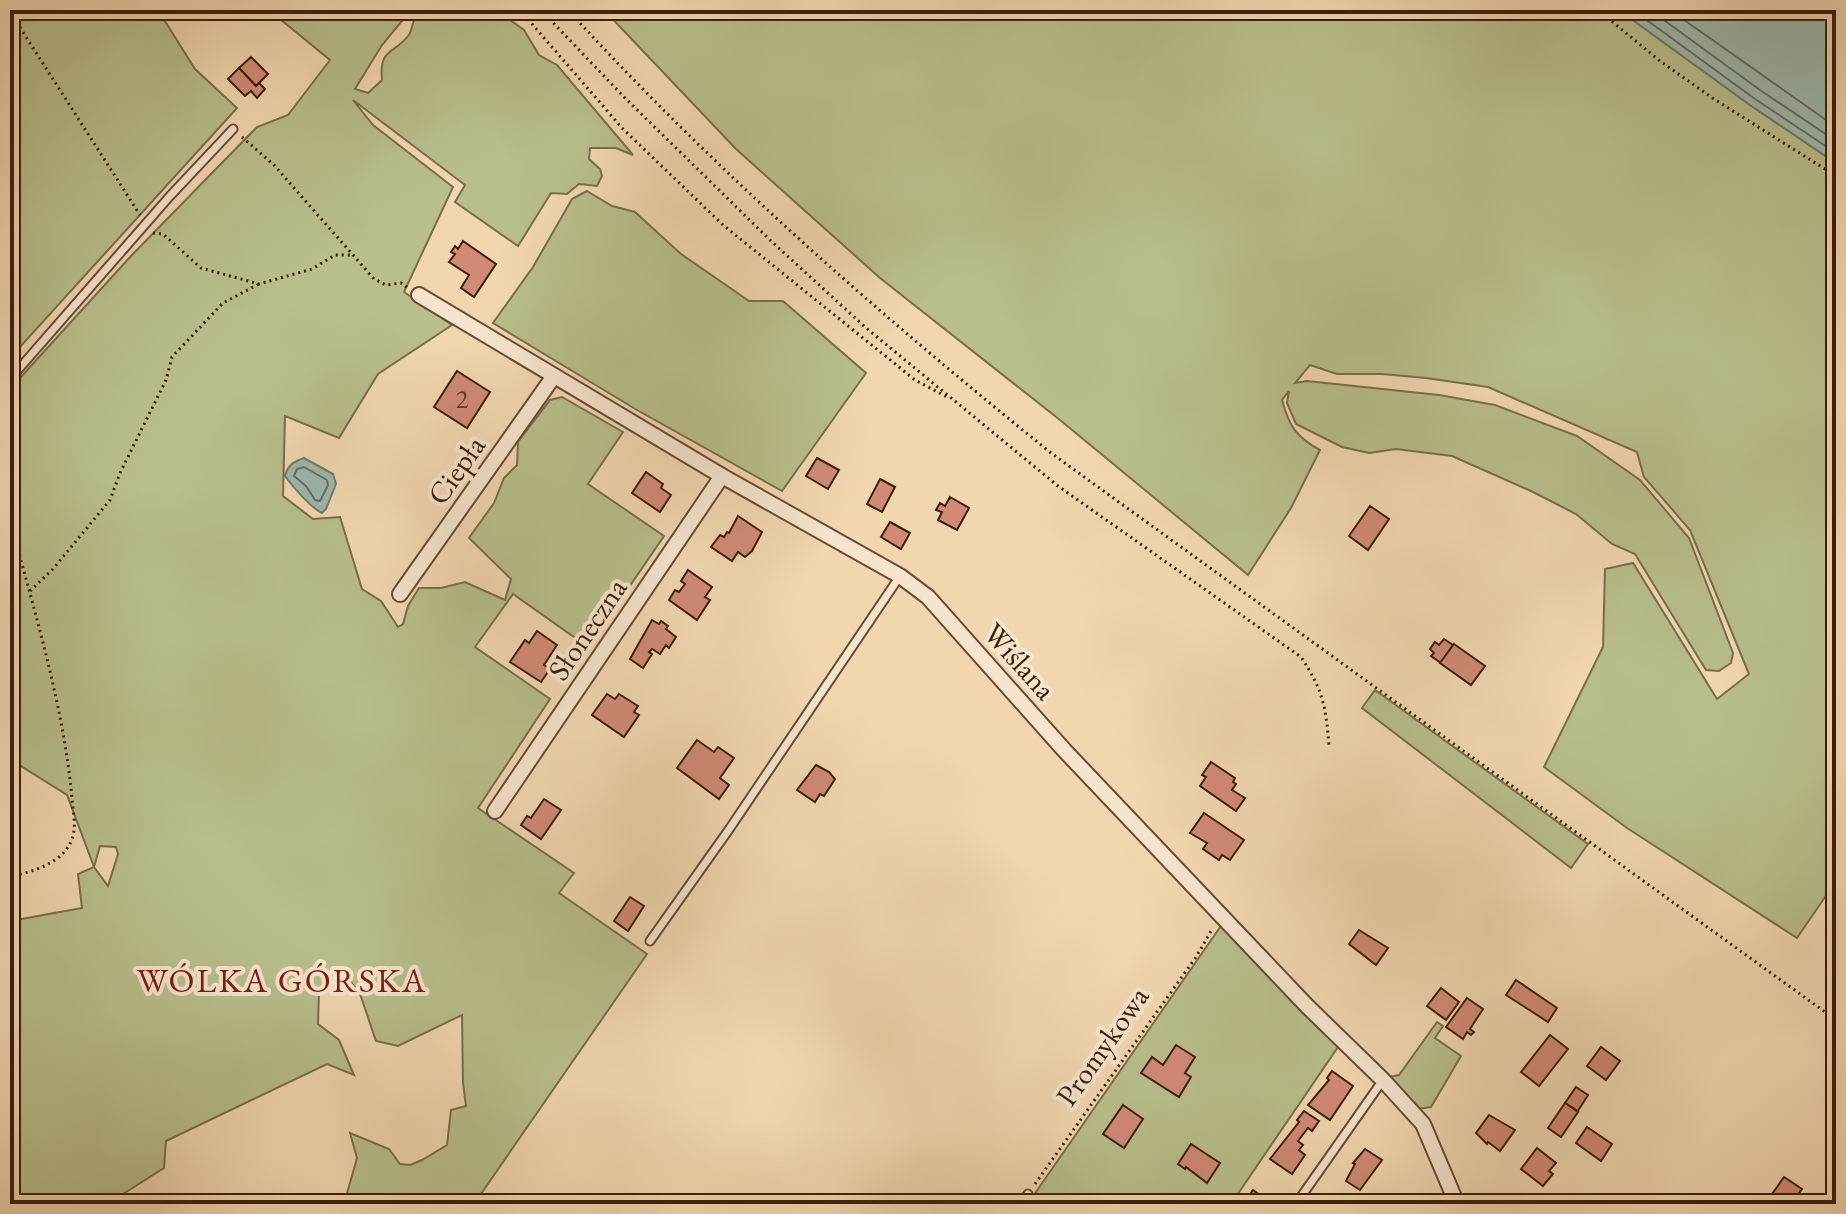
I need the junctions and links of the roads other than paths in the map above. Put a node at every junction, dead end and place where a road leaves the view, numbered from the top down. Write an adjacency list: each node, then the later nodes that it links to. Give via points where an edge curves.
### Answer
1 (233, 129): 3 (lane)
2 (419, 295): 4 (street, Wiślana)
3 (13, 376)
4 (554, 376): 5 (street, Wiślana); 7 (street, Ciepła)
5 (722, 476): 6 (street, Wiślana); 8 (street, Słoneczna)
6 (900, 576): 9 (lane); 10 (street, Wiślana, via 928,597 1065,751)
7 (400, 594)
8 (495, 811)
9 (650, 941)
10 (1383, 1080): 13 (lane); 14 (street, Wiślana, via 1423,1124)
11 (1028, 1194): 12 (lane)
12 (1021, 1204)
13 (1296, 1204)
14 (1457, 1204)

